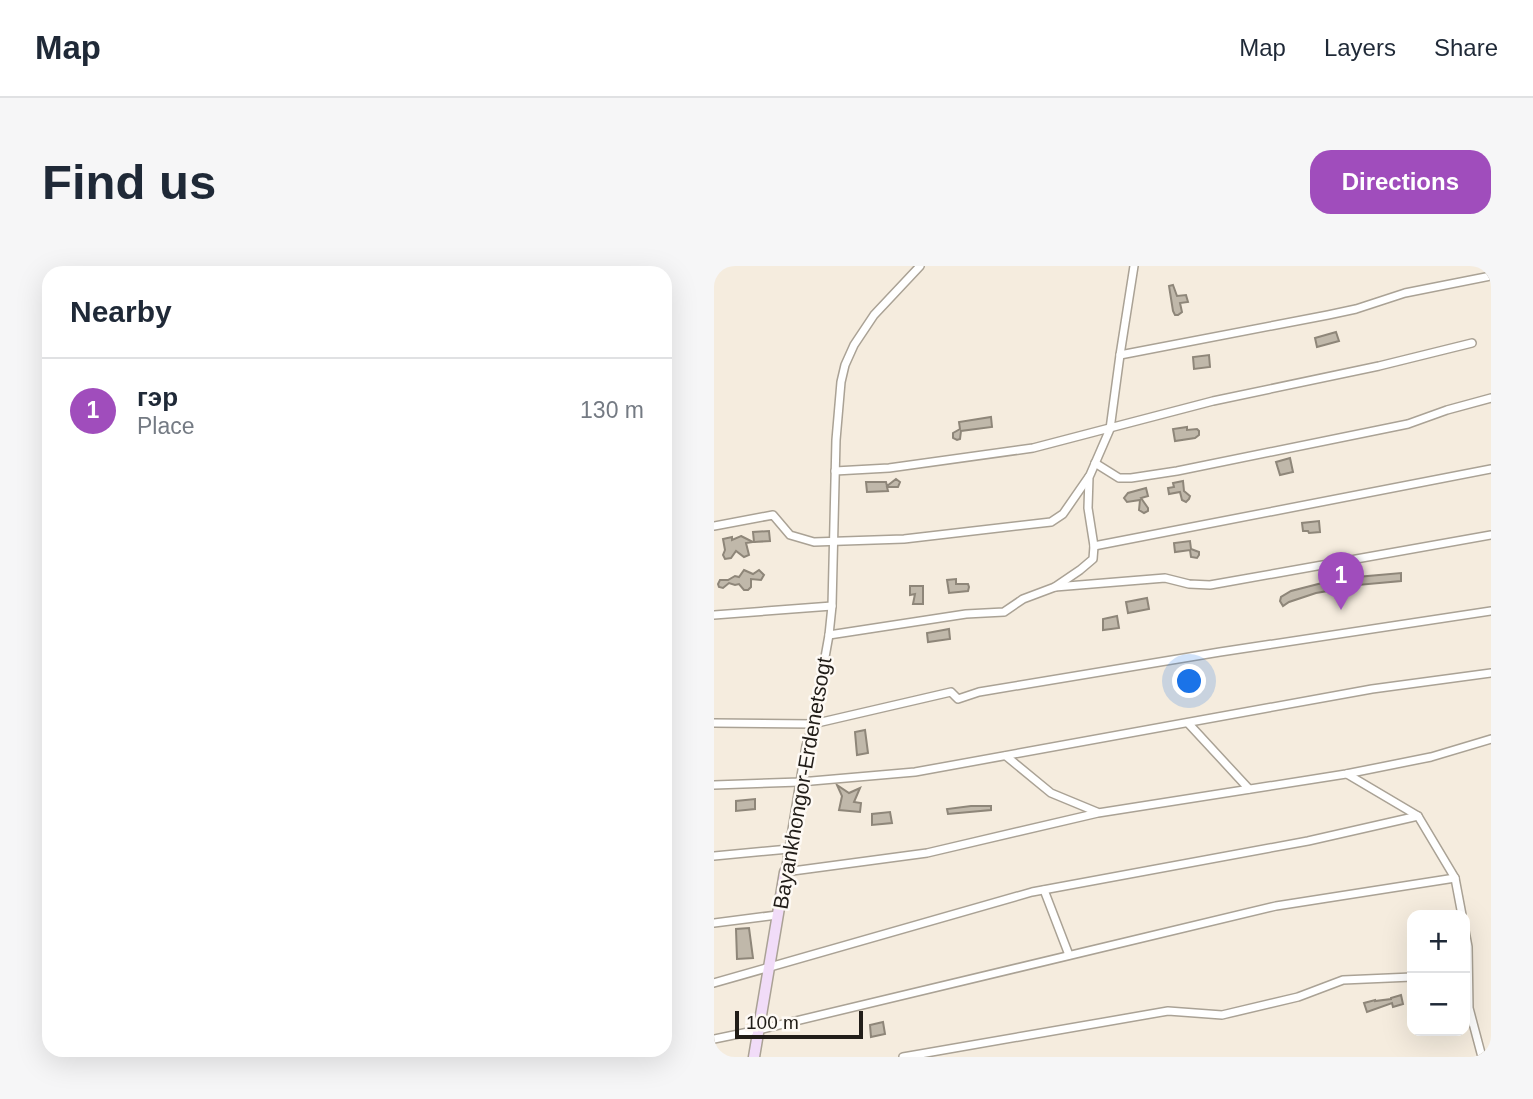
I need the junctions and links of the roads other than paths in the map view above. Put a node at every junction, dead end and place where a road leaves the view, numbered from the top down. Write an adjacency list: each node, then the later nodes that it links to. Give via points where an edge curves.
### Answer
1 (920, 266): 10 (street, Bayankhongor-Erdenetsogt, via 874,315 845,365)
2 (1134, 266): 5 (street)
3 (1491, 276): 5 (street, via 1328,315)
4 (1472, 343): 7 (street)
5 (1119, 355): 7 (street)
6 (1491, 398): 8 (street, via 1408,424 1177,471 1119,478)
7 (1110, 429): 8 (street); 10 (street, via 1033,448)
8 (1094, 463): 11 (street)
9 (1491, 469): 15 (street)
10 (835, 471): 14 (street, Bayankhongor-Erdenetsogt)
11 (1090, 475): 14 (street, via 1063,514 1051,522); 15 (street, via 1088,508)
12 (714, 526): 14 (street, via 773,515 790,535)
13 (1491, 536): 16 (street, via 1210,585 1165,578)
14 (833, 542): 17 (street, Bayankhongor-Erdenetsogt)
15 (1094, 546): 16 (street, via 1093,559)
16 (1055, 587): 20 (street, via 1004,612)
17 (832, 606): 19 (street); 20 (street, Bayankhongor-Erdenetsogt)
18 (1491, 611): 24 (street, via 1220,652 958,699 951,692)
19 (714, 615)
20 (829, 635): 24 (street, Bayankhongor-Erdenetsogt)
21 (1491, 673): 23 (street, via 1372,689)
22 (714, 723): 24 (street)
23 (1188, 723): 26 (street); 30 (street)
24 (813, 724): 28 (street, Bayankhongor-Erdenetsogt)
25 (1491, 739): 27 (street, via 1432,757)
26 (1006, 756): 28 (street, via 915,772); 31 (street, via 1051,793)
27 (1346, 774): 30 (street); 32 (street)
28 (800, 782): 29 (street); 33 (street, Bayankhongor-Erdenetsogt)
29 (714, 785)
30 (1249, 789): 31 (street)
31 (1098, 813): 35 (street, via 927,853)
32 (1418, 816): 36 (street); 37 (street)
33 (789, 849): 34 (street); 35 (street, Bayankhongor-Erdenetsogt)
34 (714, 856)
35 (785, 872): 39 (street, Bayankhongor-Erdenetsogt)
36 (1455, 878): 38 (street); 41 (street, via 1276,906)
37 (1044, 890): 41 (street); 42 (street)
38 (1461, 910)
39 (777, 915): 40 (street); 42 (street, Bayankhongor-Erdenetsogt)
40 (714, 923)
41 (1069, 956): 46 (street)
42 (769, 966): 45 (street); 46 (street, Bayankhongor-Erdenetsogt)
43 (1467, 973): 50 (street, via 1469,1008)
44 (1407, 977): 49 (street, via 1343,980 1298,997 1222,1015 1168,1011)
45 (714, 983)
46 (758, 1030): 47 (street); 48 (street, Bayankhongor-Erdenetsogt)
47 (714, 1039)
48 (754, 1057)
49 (903, 1057)
50 (1482, 1057)

